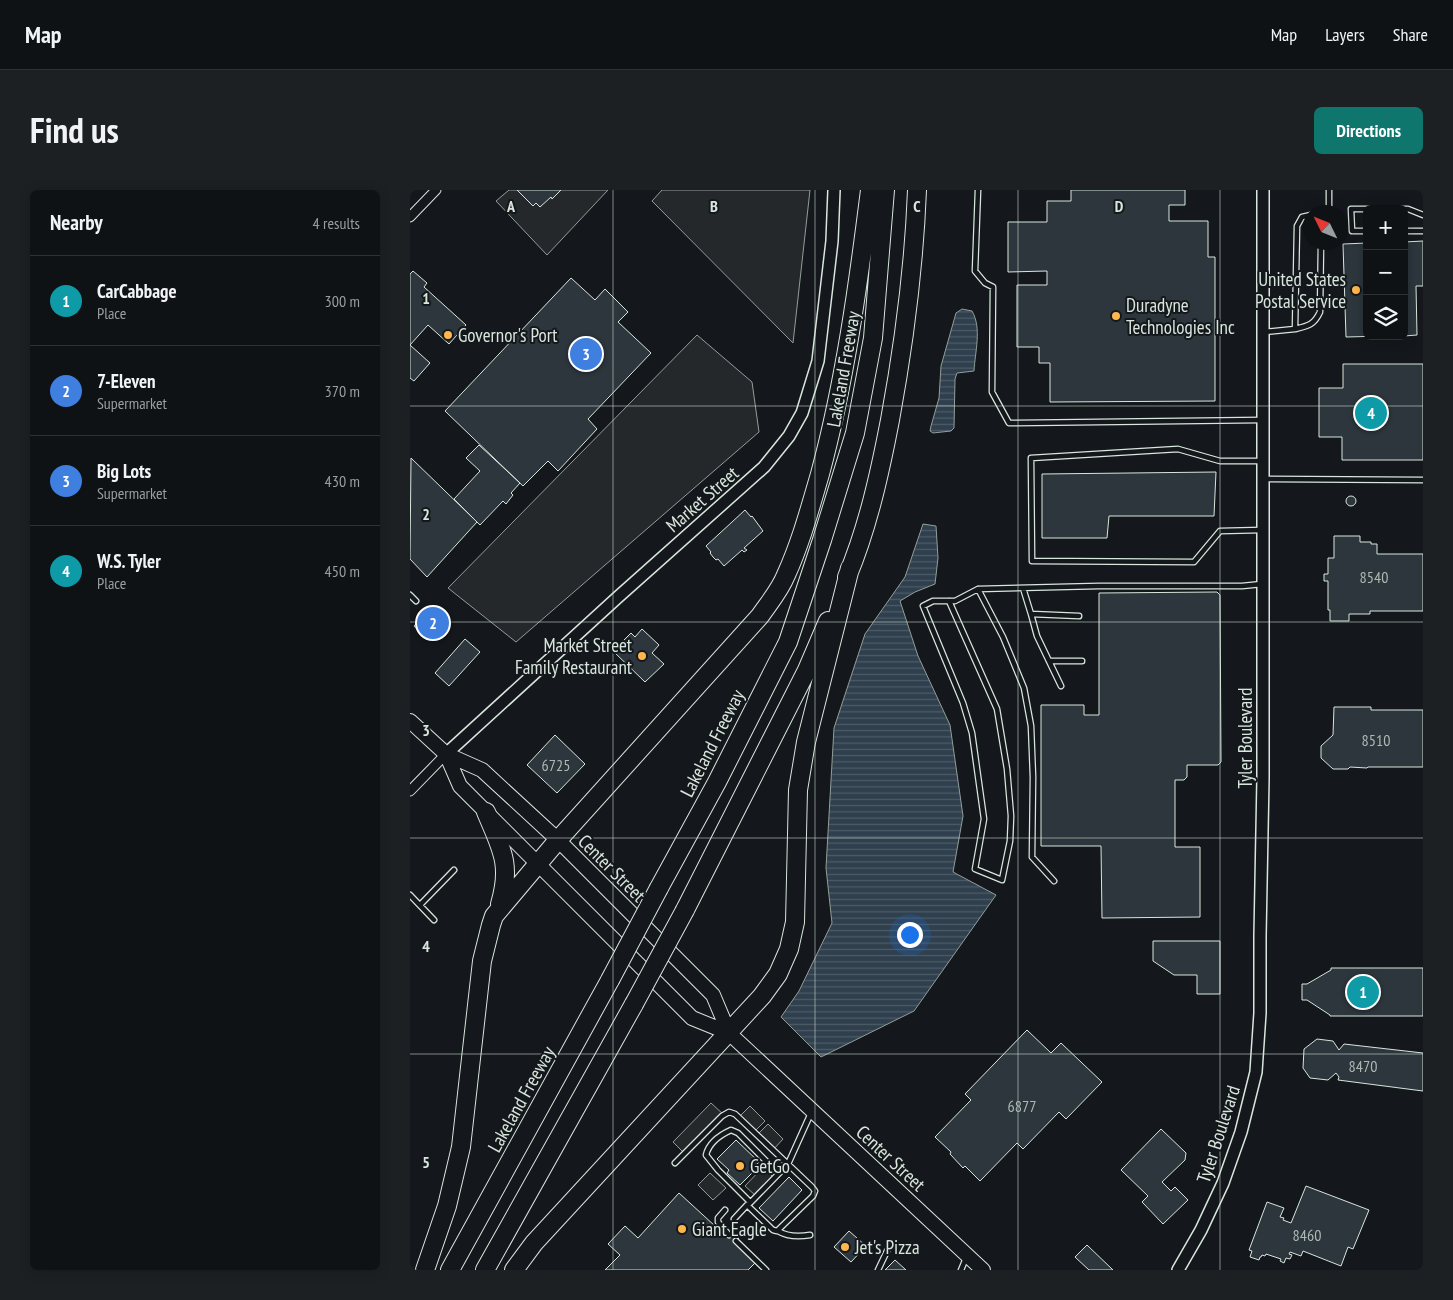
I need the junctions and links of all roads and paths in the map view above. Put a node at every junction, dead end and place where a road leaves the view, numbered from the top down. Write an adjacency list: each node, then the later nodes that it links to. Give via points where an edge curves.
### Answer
1 (436, 190): 13 (street)
2 (834, 190): 39 (street, Market Street, via 832,241 818,361 802,414 789,436 764,467)
3 (870, 190): 42 (highway, via 855,306 833,426 806,524 786,576 760,616)
4 (885, 190): 65 (highway, Lakeland Freeway, bridge, via 873,338 855,433 788,642 717,782)
5 (917, 190): 26 (highway, via 899,368 883,454)
6 (978, 190): 21 (lane, via 975,271 985,283 993,286 992,392 1009,423)
7 (1263, 190): 20 (street, Tyler Boulevard)
8 (1329, 190): 9 (lane)
9 (1329, 205)
10 (1408, 208): 12 (lane)
11 (1363, 209): 15 (lane, via 1352,209 1352,230)
12 (1423, 215)
13 (410, 217)
14 (1303, 217): 19 (lane, via 1297,226)
15 (1363, 231)
16 (1408, 231): 17 (lane)
17 (1423, 231)
18 (1321, 250): 19 (lane, via 1320,312 1316,321)
19 (1296, 329): 20 (lane)
20 (1264, 332): 21 (street, Tyler Boulevard)
21 (1263, 420): 22 (street, Tyler Boulevard)
22 (1263, 461): 23 (street, Tyler Boulevard); 25 (lane, via 1220,462 1178,449 1031,458 1032,561 1194,562 1220,532)
23 (1263, 479): 24 (lane); 25 (street, Tyler Boulevard)
24 (1423, 480)
25 (1262, 530): 27 (street, Tyler Boulevard)
26 (850, 568): 50 (highway, via 804,752 798,790 795,922 789,949 778,974); 66 (highway, bridge, via 807,670 685,910)
27 (1262, 584): 28 (lane); 72 (street, Tyler Boulevard, via 1263,778 1260,1013 1256,1072 1230,1164 1201,1230)
28 (1023, 588): 29 (lane); 33 (lane)
29 (978, 589): 32 (lane, via 956,601); 45 (lane, via 1024,688 1031,726 1032,857)
30 (410, 595): 31 (lane)
31 (416, 601)
32 (949, 601): 32 (lane, via 933,601 922,606 963,703 972,733 984,819 975,869 1002,880 1011,816 997,709)
33 (1031, 614): 34 (lane); 35 (lane)
34 (1079, 616)
35 (1049, 661): 36 (lane); 37 (lane)
36 (1082, 661)
37 (1061, 686)
38 (410, 721): 39 (main road, Center Street)
39 (446, 754): 40 (street); 41 (main road, Center Street, via 460,786); 42 (main road, Center Street, via 482,770)
40 (410, 791)
41 (486, 812): 43 (main road, Center Street); 48 (highway, via 505,868 506,886)
42 (558, 840): 43 (highway); 50 (main road, Center Street, via 713,995)
43 (538, 864): 48 (highway); 50 (main road, Center Street, via 692,1018)
44 (454, 870): 47 (lane)
45 (1054, 881)
46 (410, 895): 47 (lane)
47 (420, 905): 49 (lane)
48 (499, 909): 64 (highway, via 491,925 482,960 461,1147 447,1206)
49 (434, 920)
50 (729, 1033): 51 (main road, Center Street); 67 (highway, via 581,1190)
51 (812, 1110): 53 (lane); 63 (main road, Center Street)
52 (675, 1164): 53 (lane, via 729,1112 736,1114)
53 (788, 1164): 54 (lane); 58 (lane, via 815,1191)
54 (778, 1173): 55 (lane); 55 (lane, via 738,1133 731,1130 720,1135 706,1155)
55 (749, 1204): 57 (lane); 58 (lane, via 772,1230)
56 (725, 1210): 59 (lane, via 717,1220)
57 (734, 1219)
58 (778, 1230): 60 (lane, via 797,1237)
59 (729, 1235)
60 (810, 1235)
61 (736, 1242): 68 (lane)
62 (887, 1251): 69 (lane)
63 (968, 1255): 70 (lane); 71 (main road, Center Street)
64 (425, 1270)
65 (450, 1270)
66 (485, 1270)
67 (514, 1270)
68 (766, 1270)
69 (878, 1270)
70 (961, 1270)
71 (982, 1270)
72 (1178, 1270)

